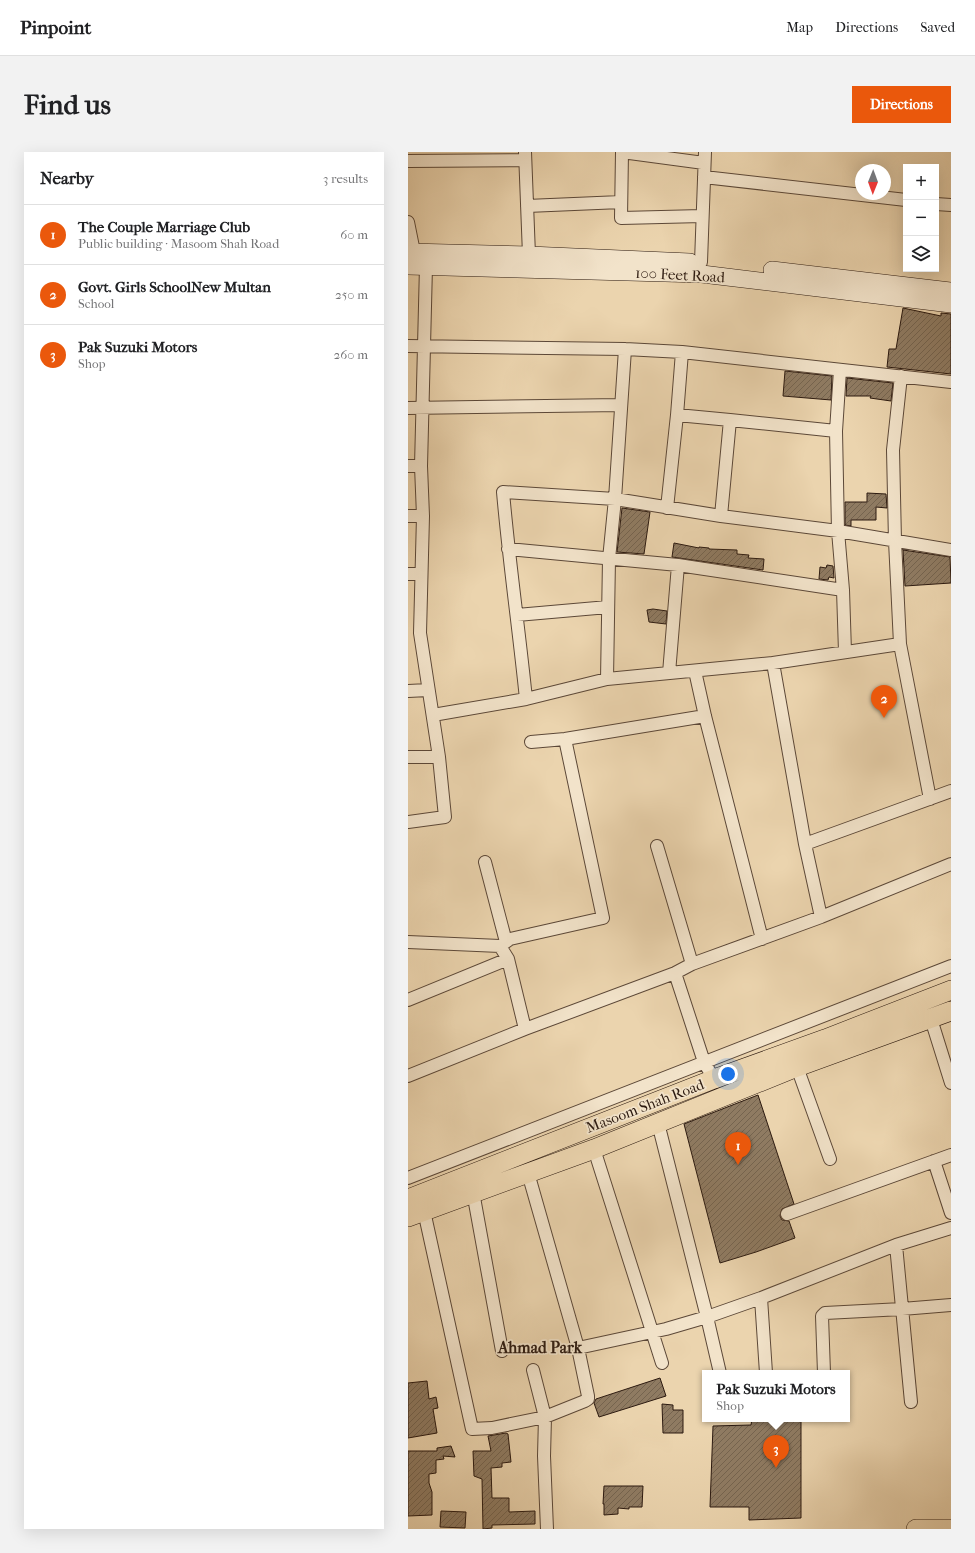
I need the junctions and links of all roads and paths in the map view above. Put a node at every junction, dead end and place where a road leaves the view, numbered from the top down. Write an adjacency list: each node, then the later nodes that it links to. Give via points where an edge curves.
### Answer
1 (622, 152): 3 (street); 7 (street)
2 (525, 156): 4 (street); 9 (street)
3 (705, 157): 5 (street)
4 (408, 161)
5 (704, 177): 6 (street); 11 (street)
6 (903, 200)
7 (621, 202): 9 (street); 11 (street, via 621,218)
8 (939, 204): 10 (street)
9 (527, 206): 13 (street)
10 (951, 206)
11 (702, 216): 15 (street)
12 (408, 222): 14 (street)
13 (529, 254): 14 (main road, 100 Feet Road); 15 (main road, 100 Feet Road)
14 (410, 257): 16 (main road, 100 Feet Road)
15 (701, 262): 17 (main road, 100 Feet Road)
16 (426, 266): 18 (main road, 100 Feet Road, via 702,274); 20 (street)
17 (951, 291)
18 (951, 304)
19 (408, 346): 20 (street)
20 (423, 346): 21 (street); 28 (street)
21 (625, 349): 22 (street); 26 (street)
22 (682, 352): 23 (street); 29 (street)
23 (840, 370): 24 (street); 31 (street)
24 (901, 376): 25 (street); 40 (street, via 893,450)
25 (951, 382)
26 (621, 405): 28 (street); 34 (street)
27 (408, 408): 28 (street)
28 (422, 408): 33 (street)
29 (677, 415): 30 (street); 35 (street)
30 (730, 420): 31 (street); 38 (street)
31 (836, 431): 39 (street)
32 (408, 466): 33 (street)
33 (420, 466): 37 (street)
34 (615, 499): 35 (street); 41 (street, via 503,492); 43 (street)
35 (667, 508): 38 (street)
36 (408, 516): 37 (street)
37 (423, 516): 46 (street)
38 (721, 516): 39 (street)
39 (838, 531): 40 (street); 47 (street)
40 (895, 541): 42 (street); 51 (street)
41 (508, 549): 43 (street); 49 (street)
42 (951, 550)
43 (609, 559): 44 (street); 48 (street)
44 (678, 565): 47 (street); 55 (street)
45 (408, 574): 46 (street)
46 (421, 574): 50 (street)
47 (843, 590): 52 (street)
48 (608, 607): 49 (street); 56 (street)
49 (517, 615): 59 (street)
50 (414, 633): 57 (street)
51 (900, 644): 52 (street); 67 (street)
52 (844, 652): 53 (street)
53 (773, 663): 54 (street); 69 (street)
54 (695, 671): 55 (street); 61 (street)
55 (669, 673): 56 (street)
56 (607, 679): 59 (street)
57 (428, 690): 58 (street); 60 (street)
58 (408, 691)
59 (526, 700): 60 (street)
60 (433, 715): 65 (street)
61 (705, 716): 62 (street); 74 (street)
62 (565, 739): 63 (street); 76 (street, via 603,918 510,939)
63 (530, 742)
64 (408, 757): 65 (street)
65 (439, 757): 68 (street, via 445,817)
66 (951, 791): 67 (street)
67 (930, 799): 69 (street)
68 (408, 822)
69 (805, 844): 73 (street)
70 (657, 846): 78 (street)
71 (485, 862): 76 (street)
72 (951, 864): 73 (street)
73 (821, 917): 74 (street)
74 (762, 939): 78 (street)
75 (408, 942): 76 (street)
76 (503, 944): 77 (street)
77 (508, 959): 82 (street); 84 (street)
78 (692, 964): 80 (street)
79 (951, 966): 85 (street)
80 (674, 973): 84 (street); 85 (street)
81 (944, 992): 83 (main road); 88 (main road, Masoom Shah Road)
82 (408, 1000)
83 (942, 1014): 86 (main road, Masoom Shah Road); 89 (street)
84 (525, 1028): 87 (street)
85 (704, 1062): 88 (street); 97 (street)
86 (797, 1067): 90 (main road, Masoom Shah Road); 94 (street)
87 (408, 1076)
88 (708, 1082): 90 (main road); 99 (main road, Masoom Shah Road)
89 (951, 1083)
90 (710, 1102): 91 (main road, Masoom Shah Road)
91 (658, 1123): 92 (main road, Masoom Shah Road); 108 (street)
92 (594, 1149): 96 (main road, Masoom Shah Road); 109 (street)
93 (951, 1155): 95 (street)
94 (830, 1159)
95 (934, 1161): 100 (street); 102 (street)
96 (528, 1173): 98 (main road, Masoom Shah Road); 110 (street)
97 (408, 1178)
98 (473, 1192): 101 (main road, Masoom Shah Road); 111 (street)
99 (408, 1199)
100 (951, 1213)
101 (416, 1214): 118 (street, via 472,1429 492,1428)
102 (787, 1214)
103 (951, 1228): 104 (street)
104 (896, 1244): 105 (street); 107 (street)
105 (761, 1298): 108 (street); 115 (street)
106 (951, 1305): 107 (street)
107 (902, 1310): 116 (street, via 825,1313 822,1316); 117 (street)
108 (707, 1317): 109 (street); 114 (street)
109 (652, 1332): 110 (street); 112 (street)
110 (578, 1348): 118 (street, via 588,1399)
111 (502, 1351)
112 (662, 1363)
113 (533, 1370): 118 (street)
114 (719, 1370)
115 (766, 1370)
116 (824, 1370)
117 (911, 1402)
118 (545, 1417): 120 (street)
119 (951, 1528): 122 (main road)
120 (547, 1529)
121 (916, 1529): 122 (main road)
122 (925, 1529)

